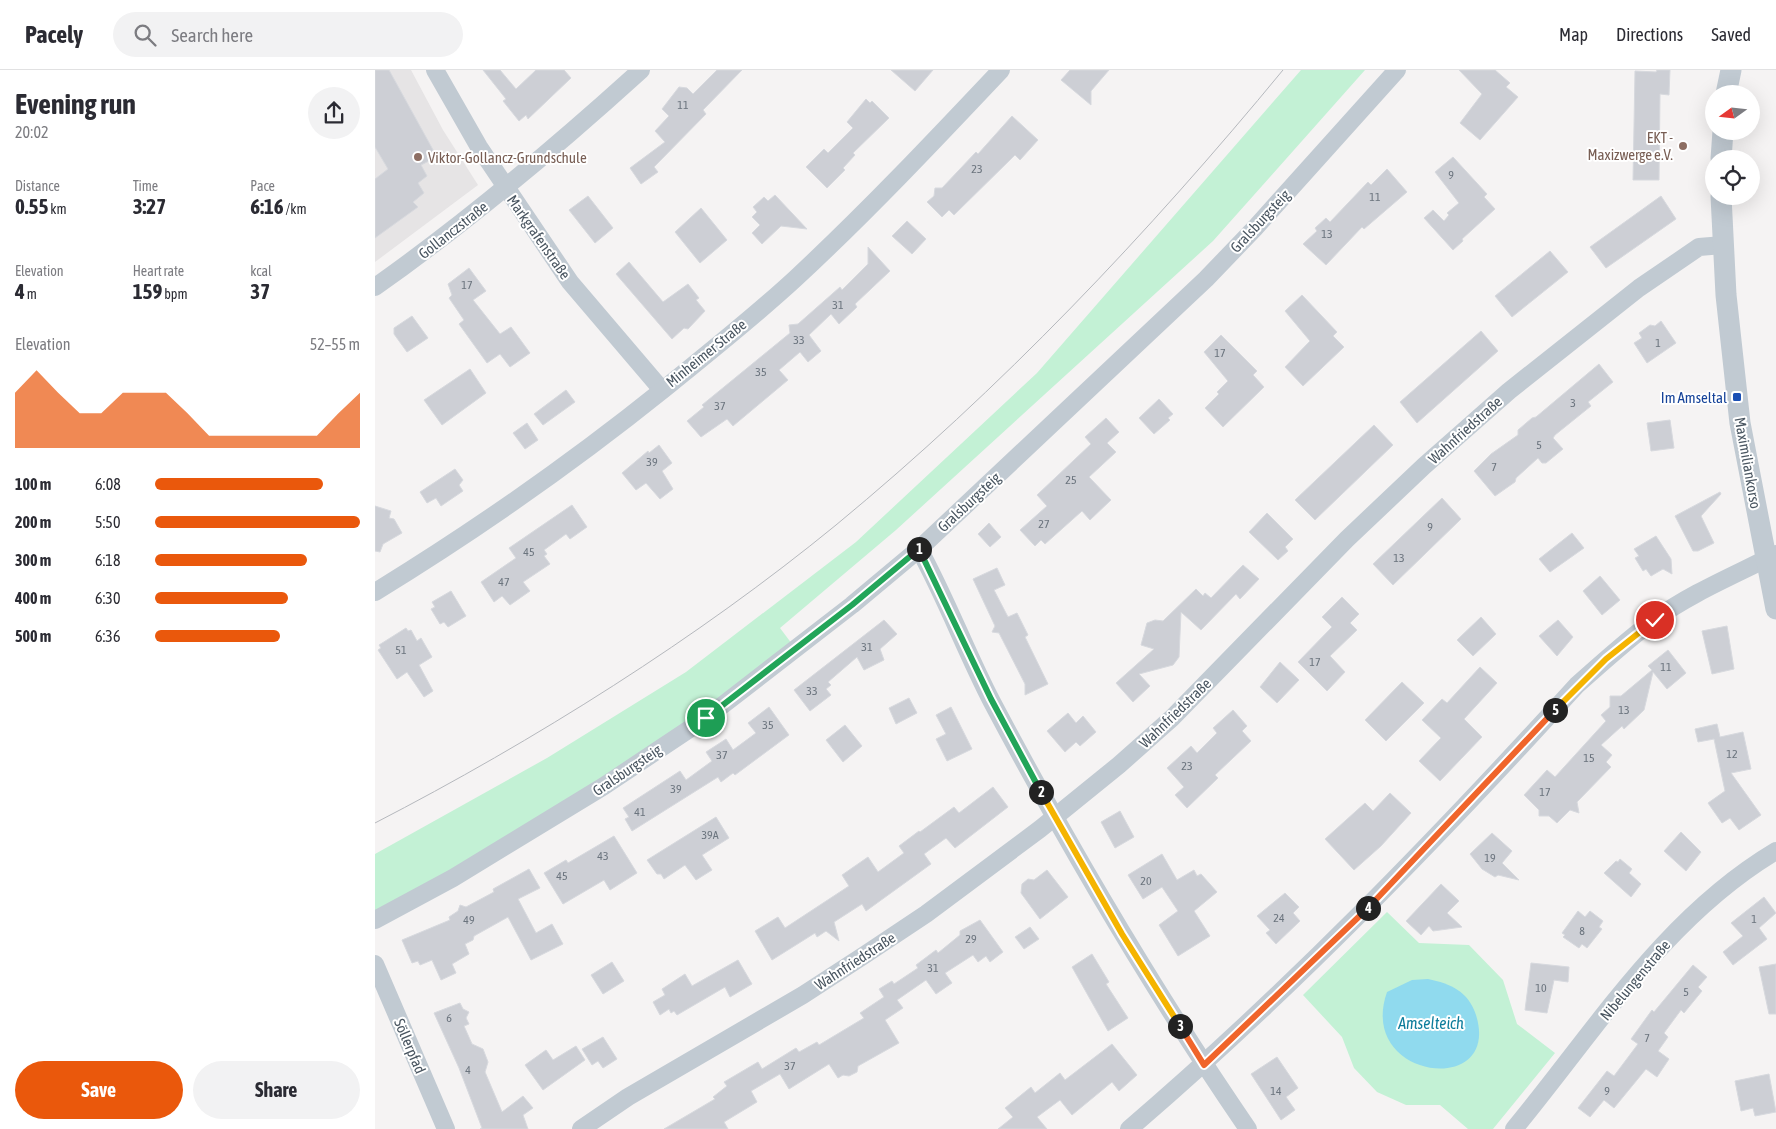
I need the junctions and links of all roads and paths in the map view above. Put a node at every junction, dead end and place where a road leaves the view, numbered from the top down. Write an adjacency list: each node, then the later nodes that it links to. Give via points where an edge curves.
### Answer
1 (435, 70): 7 (street, Markgrafenstraße)
2 (641, 70): 7 (street, Gollanczstraße)
3 (1001, 70): 11 (street, Minheimer Straße, via 928,148 795,278)
4 (1397, 70): 12 (street, Gralsburgsteig, via 1206,279)
5 (1731, 70): 6 (street)
6 (1728, 85)
7 (506, 189): 10 (street, Gollanczstraße); 11 (street, Markgrafenstraße, via 570,282)
8 (1721, 205): 9 (street, Maximiliankorso)
9 (1723, 245): 13 (street, Maximiliankorso, via 1740,423); 16 (street, Wahnfriedstraße, via 1699,247 1639,288 1509,390 1347,539 1171,718)
10 (375, 287)
11 (662, 390): 14 (street, Minheimer Straße, via 566,465)
12 (919, 549): 16 (street, via 991,699); 18 (street, Gralsburgsteig, via 706,718 538,827)
13 (1771, 557): 15 (street, Maximiliankorso); 20 (street, via 1705,589 1655,620 1606,659 1577,685 1366,911)
14 (375, 592)
15 (1776, 609)
16 (1055, 817): 20 (street, via 1122,934); 22 (street, Wahnfriedstraße, via 926,914 866,954 803,995 628,1097)
17 (1776, 851): 25 (street, Nibelungenstraße, via 1725,887 1649,958)
18 (375, 920)
19 (375, 964): 21 (street, Söllerpfad)
20 (1204, 1065): 23 (street); 24 (street)
21 (446, 1129)
22 (581, 1129)
23 (1129, 1129)
24 (1248, 1129)
25 (1514, 1129)

